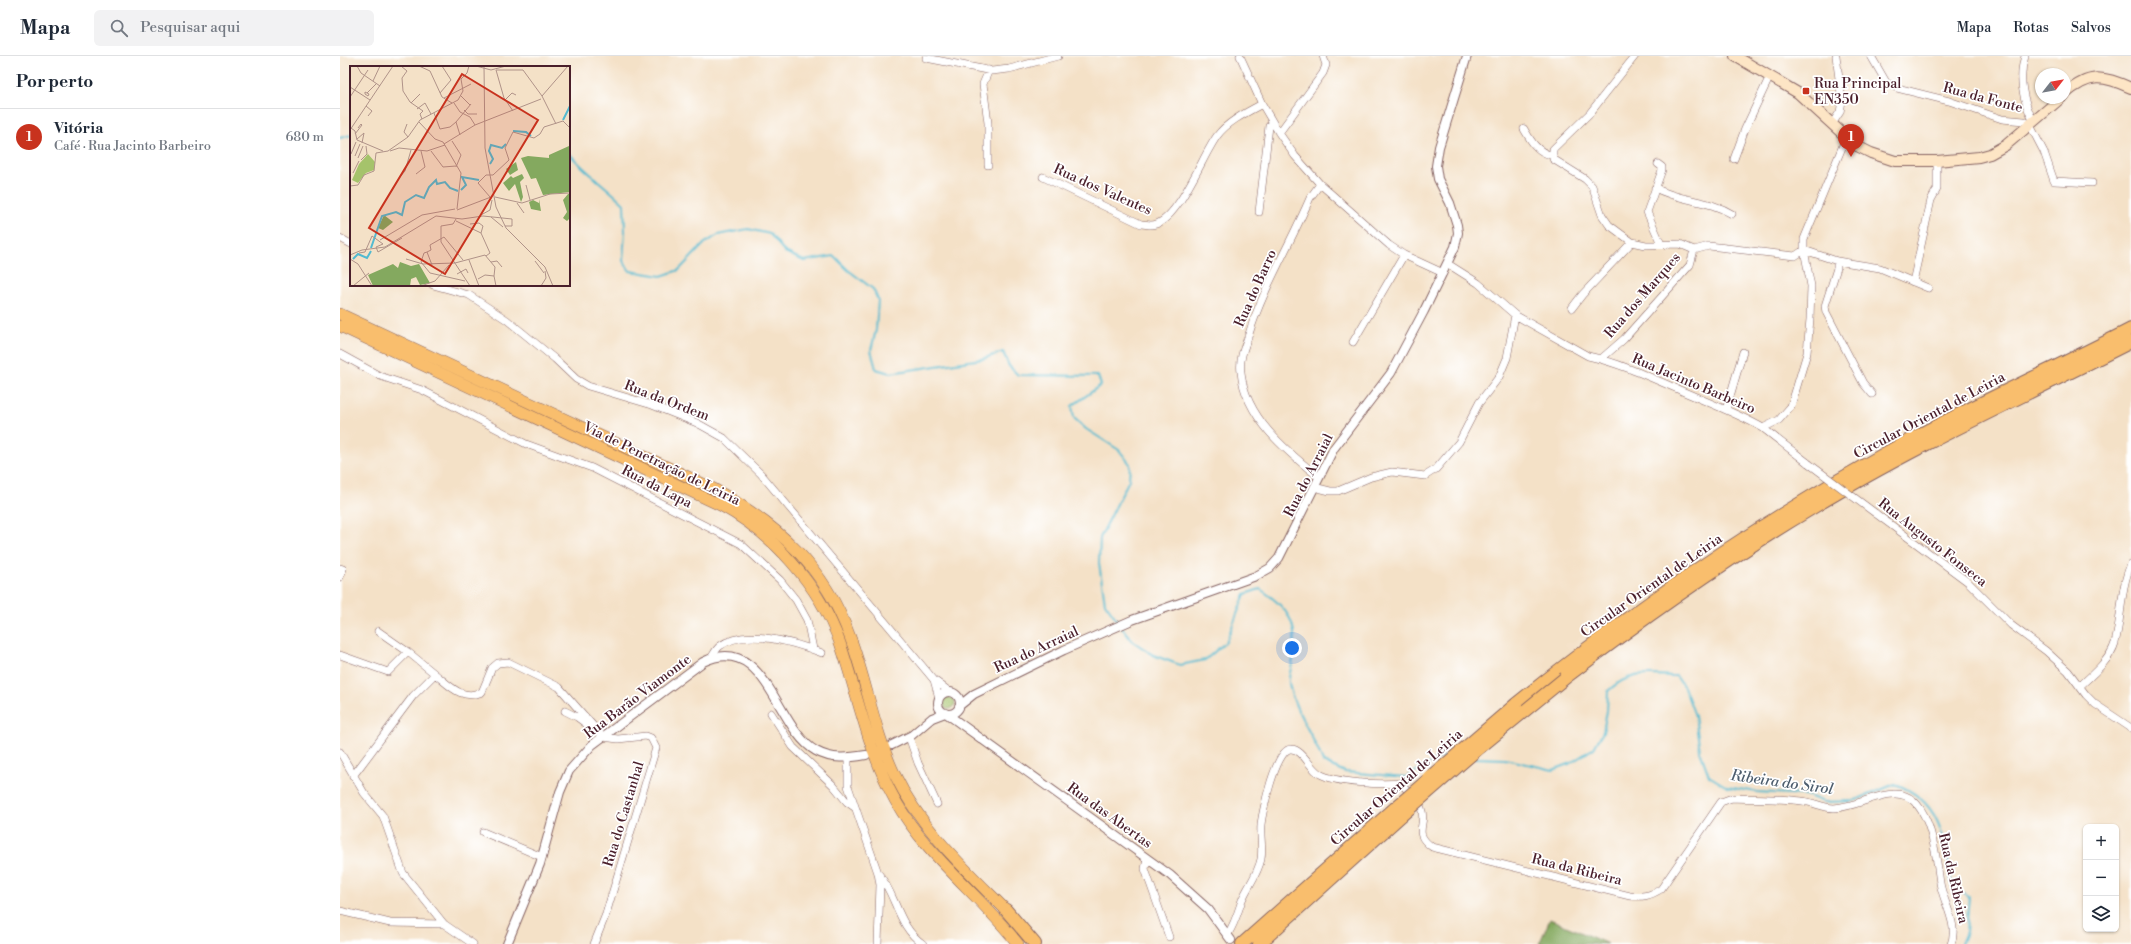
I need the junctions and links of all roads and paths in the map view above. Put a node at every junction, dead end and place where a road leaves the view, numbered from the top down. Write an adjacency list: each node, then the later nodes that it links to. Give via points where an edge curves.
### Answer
1 (1058, 56): 11 (street, via 1009,70)
2 (1240, 56): 15 (street)
3 (1323, 56): 21 (street, via 1326,65 1323,73)
4 (1467, 56): 42 (street, Rua do Arraial, via 1436,166 1438,179 1450,203 1457,229 1456,242)
5 (1635, 56): 23 (street, via 1590,113 1553,150)
6 (1735, 56): 12 (main road)
7 (1836, 56): 18 (street, via 1842,101 1840,112)
8 (1871, 56): 19 (street, Rua da Fonte, via 1886,82 1898,88 1949,101 2002,119)
9 (2025, 56): 19 (street, via 2022,69 2023,88)
10 (926, 58): 11 (street)
11 (989, 70): 27 (street, via 983,84 988,123)
12 (1770, 76): 18 (main road, via 1798,94); 24 (street)
13 (2131, 88): 14 (main road, via 2111,79 2094,78 2079,83)
14 (2071, 89)
15 (1262, 104): 17 (street); 28 (street, Rua dos Valentes, via 1217,136 1189,189 1167,216 1151,226 1141,224)
16 (2054, 104): 19 (main road)
17 (1273, 123): 21 (street); 32 (street, via 1269,126)
18 (1832, 124): 22 (main road)
19 (2032, 124): 25 (main road, via 1990,154); 30 (street, Rua da Fonte, via 2054,182)
20 (1524, 129): 23 (street, Rua dos Marques, via 1537,149)
21 (1278, 133): 29 (street)
22 (1846, 138): 25 (main road, via 1863,149 1895,161); 39 (street, Rua Jacinto Barbeiro, via 1804,239)
23 (1552, 155): 35 (street, Rua dos Marques, via 1553,159 1592,186 1602,215 1609,225)
24 (1734, 159)
25 (1937, 161): 44 (street, via 1937,189 1931,200)
26 (1658, 164): 31 (street, via 1662,170)
27 (988, 165)
28 (1043, 177)
29 (1320, 184): 40 (street, via 1389,245); 60 (street, Rua do Barro, via 1310,198 1255,312 1242,353 1240,371 1243,385 1259,418 1293,456)
30 (2092, 184)
31 (1655, 188): 33 (street, via 1671,196 1711,205); 37 (street, via 1647,212)
32 (1259, 212)
33 (1732, 214)
34 (340, 238): 36 (street)
35 (1632, 242): 37 (street, Rua dos Marques, via 1646,245); 47 (street)
36 (350, 243)
37 (1661, 244): 38 (street, Rua dos Marques, via 1680,244)
38 (1694, 250): 39 (street, via 1709,246 1795,256); 56 (street, Rua dos Marques, via 1690,265 1624,339)
39 (1804, 250): 41 (street); 59 (street, Rua Jacinto Barbeiro, via 1811,286 1807,353 1791,406 1778,420)
40 (1404, 255): 43 (street); 52 (street)
41 (1837, 261): 44 (street, via 1880,268); 57 (street, via 1825,306 1826,312 1863,383)
42 (1448, 264): 43 (street, Rua do Arraial); 49 (street, Rua Jacinto Barbeiro, via 1478,283)
43 (1443, 273): 60 (street, Rua do Arraial, via 1391,373 1342,437)
44 (1913, 282): 46 (street)
45 (437, 286): 73 (street, Rua da Ordem, via 457,290 475,299 518,328 576,379 588,386 652,405 697,423 724,438 761,474)
46 (1928, 288)
47 (1572, 308)
48 (340, 314): 100 (highway, Via de Penetração de Leiria, via 714,489 750,511 782,536 809,564 829,592 840,614 850,636 886,753 904,792 926,827)
49 (1515, 315): 56 (street, Rua Jacinto Barbeiro, via 1588,356); 61 (street, via 1507,358 1499,377 1479,403 1459,442 1436,469 1425,476 1392,472 1371,477 1338,491)
50 (340, 326): 110 (highway, Via de Penetração de Leiria, via 720,505 765,536 800,572 826,612 839,642 871,747 901,810 922,841 998,918)
51 (2131, 329): 72 (highway, Circular Oriental de Leiria, via 1966,410 1819,492 1726,549 1650,602)
52 (1354, 342)
53 (2131, 342): 72 (highway, Circular Oriental de Leiria, via 1971,420 1813,507)
54 (1743, 352): 58 (street)
55 (340, 354): 66 (street, Rua da Lapa, via 380,376 422,390 526,444 592,468 741,544 780,580 796,600 807,620)
56 (1600, 359): 58 (street, Rua Jacinto Barbeiro)
57 (1872, 394)
58 (1726, 410): 59 (street, Rua Jacinto Barbeiro)
59 (1763, 428): 74 (street, Rua Augusto Fonseca, bridge, via 1968,582 2011,625 2052,656)
60 (1319, 477): 61 (street, Rua do Arraial)
61 (1314, 487): 76 (street, Rua do Arraial, via 1285,550 1266,571 1132,620)
62 (2131, 564): 74 (street, via 2121,600 2114,643 2108,656)
63 (340, 568): 64 (street, via 343,569)
64 (340, 576)
65 (378, 631): 67 (street)
66 (813, 649): 68 (street); 70 (street, via 781,640 747,638 723,644)
67 (408, 652): 69 (street, via 388,672); 71 (street)
68 (822, 653)
69 (340, 655)
70 (711, 658): 86 (street, Rua Barão Viamonte, via 688,672); 91 (street, Rua Barão Viamonte, via 728,656 749,664 758,672 795,731 807,744 824,754)
71 (435, 674): 84 (street, via 458,692 472,697 482,692 492,668 498,663 508,662 559,687); 92 (street, via 413,696)
72 (1562, 674): 95 (highway, Circular Oriental de Leiria, bridge, via 1479,748)
73 (934, 680): 75 (street, Rua da Ordem); 77 (street, Rua da Ordem)
74 (2080, 686): 85 (street, Rua Augusto Fonseca, via 2095,704)
75 (952, 693): 76 (street, Rua do Arraial); 77 (street, via 944,693); 78 (street, via 958,698)
76 (974, 694): 78 (street, Rua do Arraial)
77 (939, 702): 80 (street); 82 (street)
78 (958, 708): 80 (street); 83 (street)
79 (565, 712): 84 (street)
80 (946, 713): 82 (street); 83 (street, Rua das Abertas)
81 (771, 714): 94 (street, via 793,747)
82 (932, 718): 87 (street)
83 (962, 724): 98 (street, Rua das Abertas)
84 (594, 728): 86 (street)
85 (2131, 728)
86 (603, 737): 97 (street, Rua Barão Viamonte, via 585,753 566,777); 107 (street, Rua do Castanhal, via 618,739 646,736 651,738 656,748 606,914)
87 (909, 737): 88 (street); 93 (street)
88 (892, 745)
89 (340, 752): 92 (street)
90 (866, 755): 91 (street, Rua Barão Viamonte)
91 (848, 758): 94 (street, via 848,786)
92 (353, 776): 102 (street, via 383,816 403,873)
93 (937, 804)
94 (854, 807): 99 (street)
95 (1398, 811): 104 (highway, Circular Oriental de Leiria); 113 (highway, Circular Oriental de Leiria)
96 (483, 832): 97 (street)
97 (542, 857): 106 (street, Rua Barão Viamonte)
98 (1147, 859): 103 (street, via 1145,869); 104 (street, Rua das Abertas, via 1196,897)
99 (878, 873): 108 (street); 109 (street, via 886,882 903,922 915,939)
100 (1006, 910): 111 (highway); 112 (highway)
101 (340, 911): 102 (street, via 390,923)
102 (444, 924): 105 (street)
103 (1169, 937)
104 (1237, 940): 114 (street, Rua da Ribeira, via 1234,924 1260,861 1265,802 1282,755 1286,749 1292,748 1298,751 1319,774 1328,778 1401,784 1421,808 1420,834 1432,847 1630,896 1644,897 1661,889 1721,802 1732,798 1802,801 1830,808 1842,808 1882,796 1904,795 1914,802 1921,812 1934,842 1940,884 1953,929)
105 (473, 944)
106 (507, 944)
107 (594, 944)
108 (878, 944)
109 (923, 944)
110 (1018, 944)
111 (1028, 944)
112 (1036, 944)
113 (1259, 944)
114 (1950, 944)

